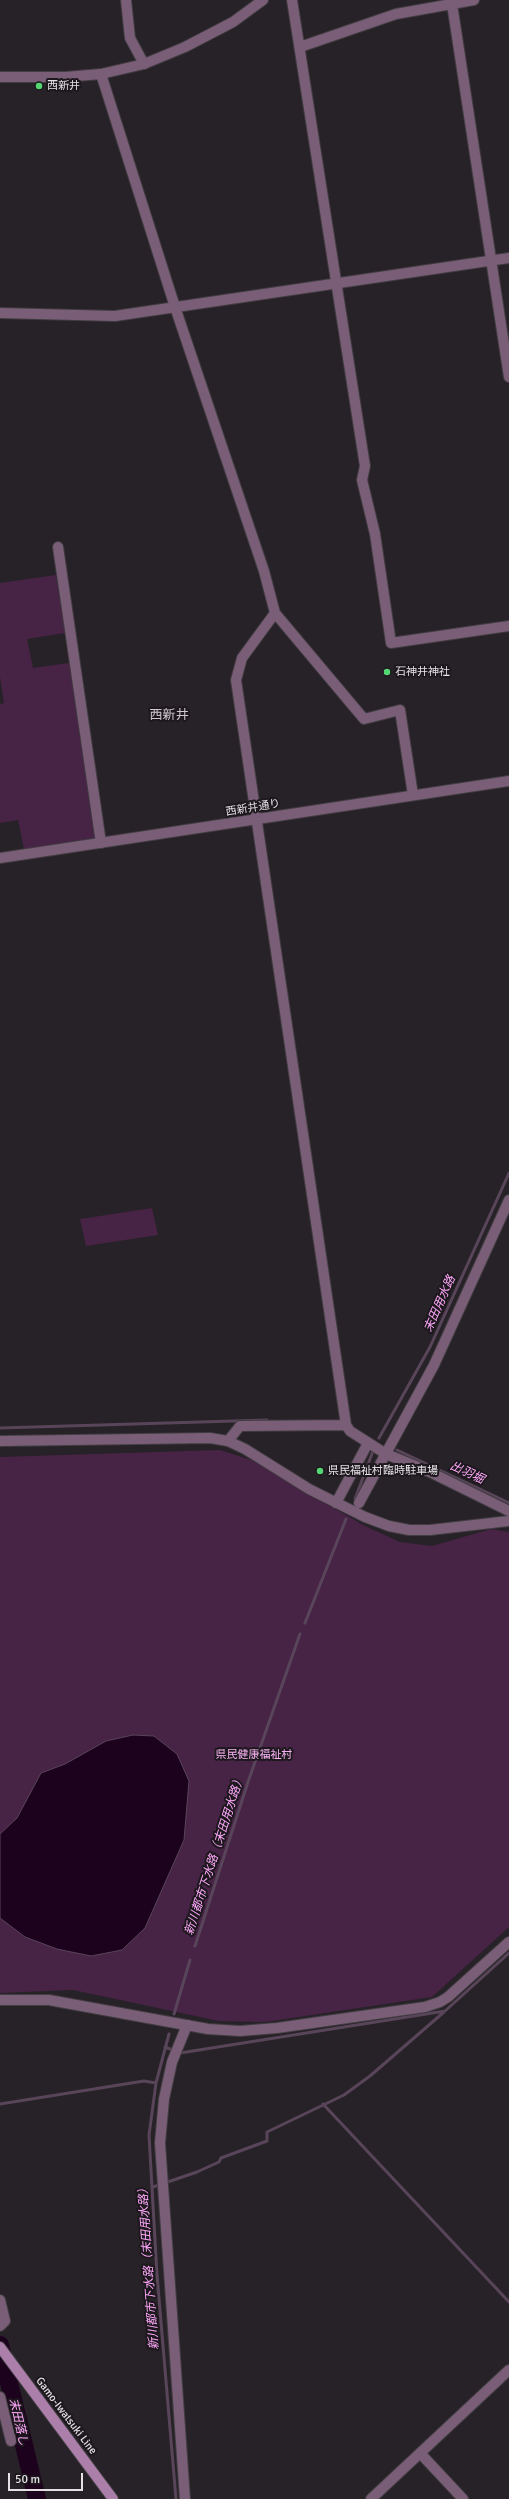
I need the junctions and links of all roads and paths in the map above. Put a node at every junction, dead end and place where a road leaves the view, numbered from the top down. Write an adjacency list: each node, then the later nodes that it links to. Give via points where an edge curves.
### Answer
1 (126, 0): 7 (street, via 130,38)
2 (263, 0): 7 (street, via 234,22)
3 (292, 0): 6 (street)
4 (474, 0): 5 (street)
5 (452, 4): 6 (street, via 396,14); 11 (street)
6 (300, 46): 12 (street)
7 (144, 64): 8 (street)
8 (101, 74): 9 (street, via 57,78); 13 (street)
9 (0, 77)
10 (509, 258): 11 (street)
11 (491, 260): 12 (street); 15 (street)
12 (338, 283): 13 (street); 18 (street, via 366,466 362,480 375,534 391,643)
13 (175, 307): 14 (street, via 115,316); 17 (street, via 264,571)
14 (0, 313)
15 (509, 377)
16 (58, 547): 22 (street)
17 (275, 613): 20 (street, via 364,719 400,710); 21 (street, via 242,658 236,680)
18 (509, 626)
19 (509, 781): 20 (street, 西新井通り)
20 (413, 795): 21 (street, 西新井通り)
21 (257, 820): 22 (street, 西新井通り); 25 (street)
22 (101, 843): 23 (street, 西新井通り)
23 (0, 858)
24 (509, 1200): 29 (street, via 434,1365)
25 (346, 1425): 27 (street, via 240,1426); 28 (street)
26 (0, 1441): 27 (street, via 189,1437)
27 (228, 1441): 30 (street)
28 (368, 1443): 29 (street); 30 (street)
29 (386, 1454): 31 (street); 32 (street, via 430,1472)
30 (336, 1503): 33 (street, via 389,1526 409,1530)
31 (359, 1503)
32 (509, 1511)
33 (509, 1521)
34 (509, 1942): 36 (street, via 448,1998 425,2007 257,2030 225,2030)
35 (0, 2000): 36 (street, via 49,2000)
36 (187, 2025): 45 (street, via 172,2062 164,2099 160,2143)
37 (0, 2300): 38 (street, via 5,2321)
38 (0, 2326)
39 (2, 2354): 44 (main road, Gamo-Iwatsuki Line)
40 (509, 2370): 43 (street)
41 (0, 2399): 42 (street)
42 (11, 2441)
43 (420, 2453): 46 (street); 47 (street)
44 (114, 2499)
45 (185, 2499)
46 (371, 2499)
47 (463, 2499)

